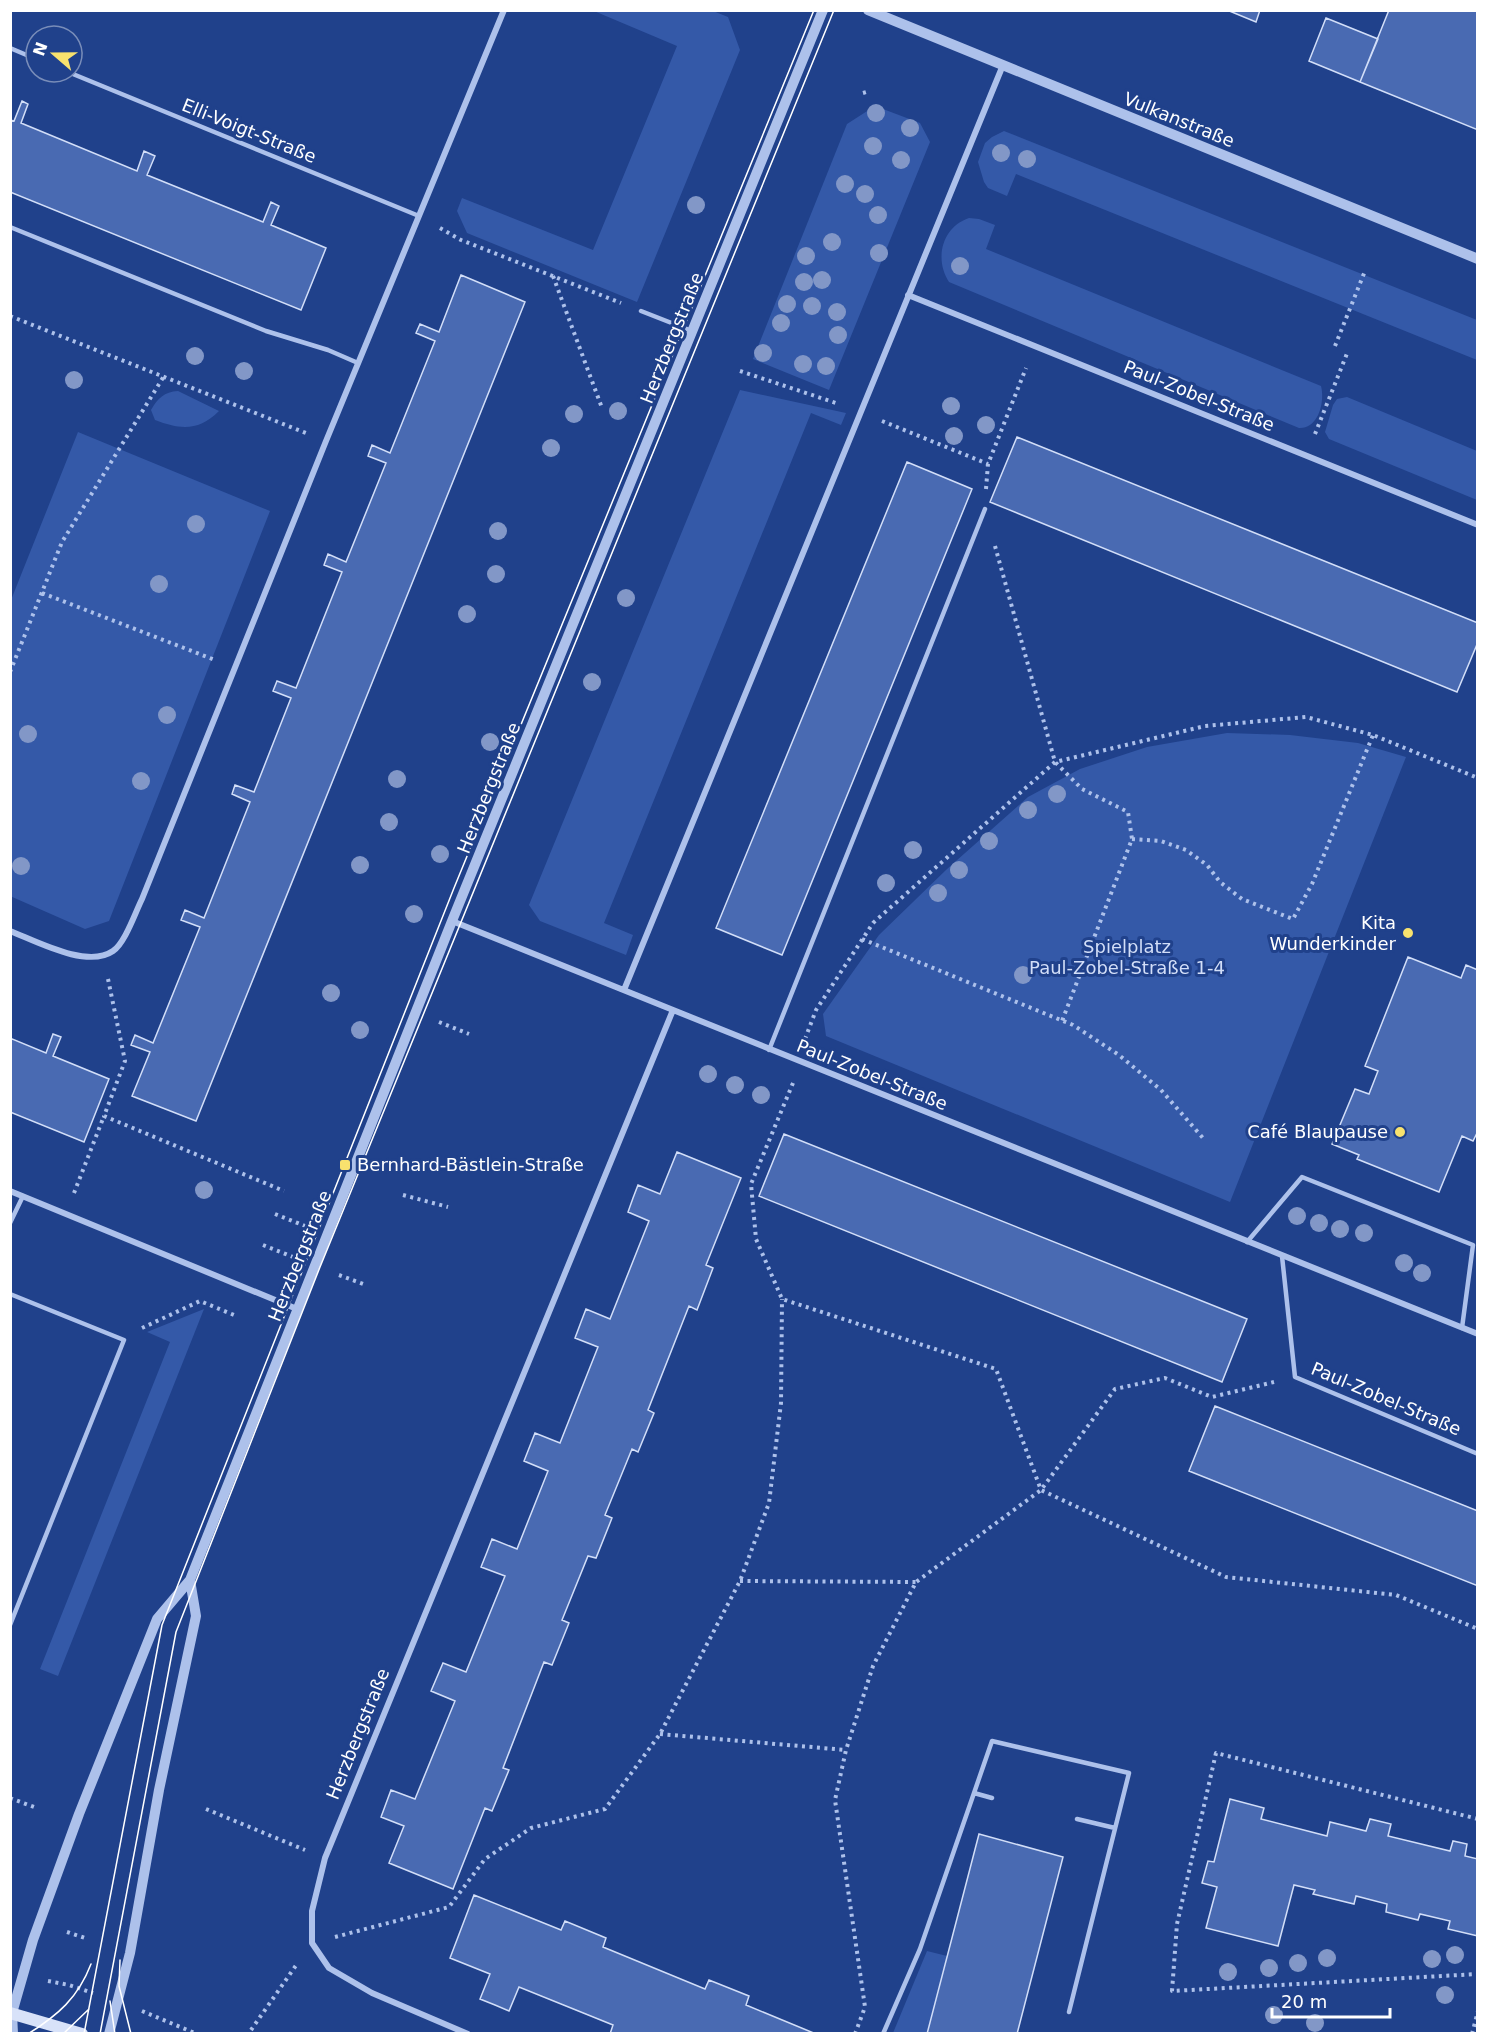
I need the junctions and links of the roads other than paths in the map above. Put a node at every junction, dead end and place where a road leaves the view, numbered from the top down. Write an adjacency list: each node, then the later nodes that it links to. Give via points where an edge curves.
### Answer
1 (504, 10): 8 (street)
2 (823, 10): 13 (street, Herzbergstraße)
3 (868, 10): 6 (street, Vulkanstraße)
4 (10, 48): 5 (lane)
5 (24, 54)
6 (1003, 65): 10 (street, Vulkanstraße); 11 (street)
7 (84, 79): 8 (lane, Elli-Voigt-Straße)
8 (419, 216): 14 (street)
9 (10, 227): 14 (lane, via 266,332)
10 (1478, 259)
11 (908, 295): 16 (street, Paul-Zobel-Straße); 19 (street)
12 (641, 311): 13 (lane)
13 (693, 331): 17 (street, Herzbergstraße)
14 (358, 363): 18 (street, via 124,937 114,951 88,957 72,955)
15 (985, 509): 21 (lane)
16 (1478, 525)
17 (452, 921): 19 (street, Paul-Zobel-Straße); 28 (street, Herzbergstraße)
18 (10, 931)
19 (624, 990): 20 (street, Paul-Zobel-Straße)
20 (673, 1010): 21 (street, Paul-Zobel-Straße); 43 (street, Herzbergstraße, via 325,1858 312,1911 312,1943 329,1968 372,1994)
21 (769, 1050): 25 (street, Paul-Zobel-Straße)
22 (10, 1191): 23 (street)
23 (23, 1196): 24 (lane); 28 (street)
24 (10, 1223)
25 (1247, 1242): 26 (street, Paul-Zobel-Straße); 29 (lane, via 1302,1176 1473,1245)
26 (1282, 1256): 29 (street, Paul-Zobel-Straße); 31 (lane, Paul-Zobel-Straße, via 1295,1377)
27 (10, 1294): 33 (lane, via 124,1341)
28 (297, 1308): 32 (street, Herzbergstraße)
29 (1462, 1328): 30 (street, Paul-Zobel-Straße)
30 (1478, 1334)
31 (1478, 1454)
32 (190, 1581): 39 (street, Herzbergstraße, via 157,1618 79,1814); 42 (street, via 196,1616 130,1953)
33 (10, 1625)
34 (974, 1793): 35 (lane); 37 (lane, via 992,1741 1129,1773); 44 (lane, via 920,1949)
35 (992, 1798)
36 (1077, 1819): 37 (lane)
37 (1115, 1828): 38 (lane)
38 (1069, 2012)
39 (11, 2013): 40 (street, Herzbergstraße); 41 (main road)
40 (13, 2034)
41 (82, 2034)
42 (109, 2034)
43 (468, 2034)
44 (882, 2034)

